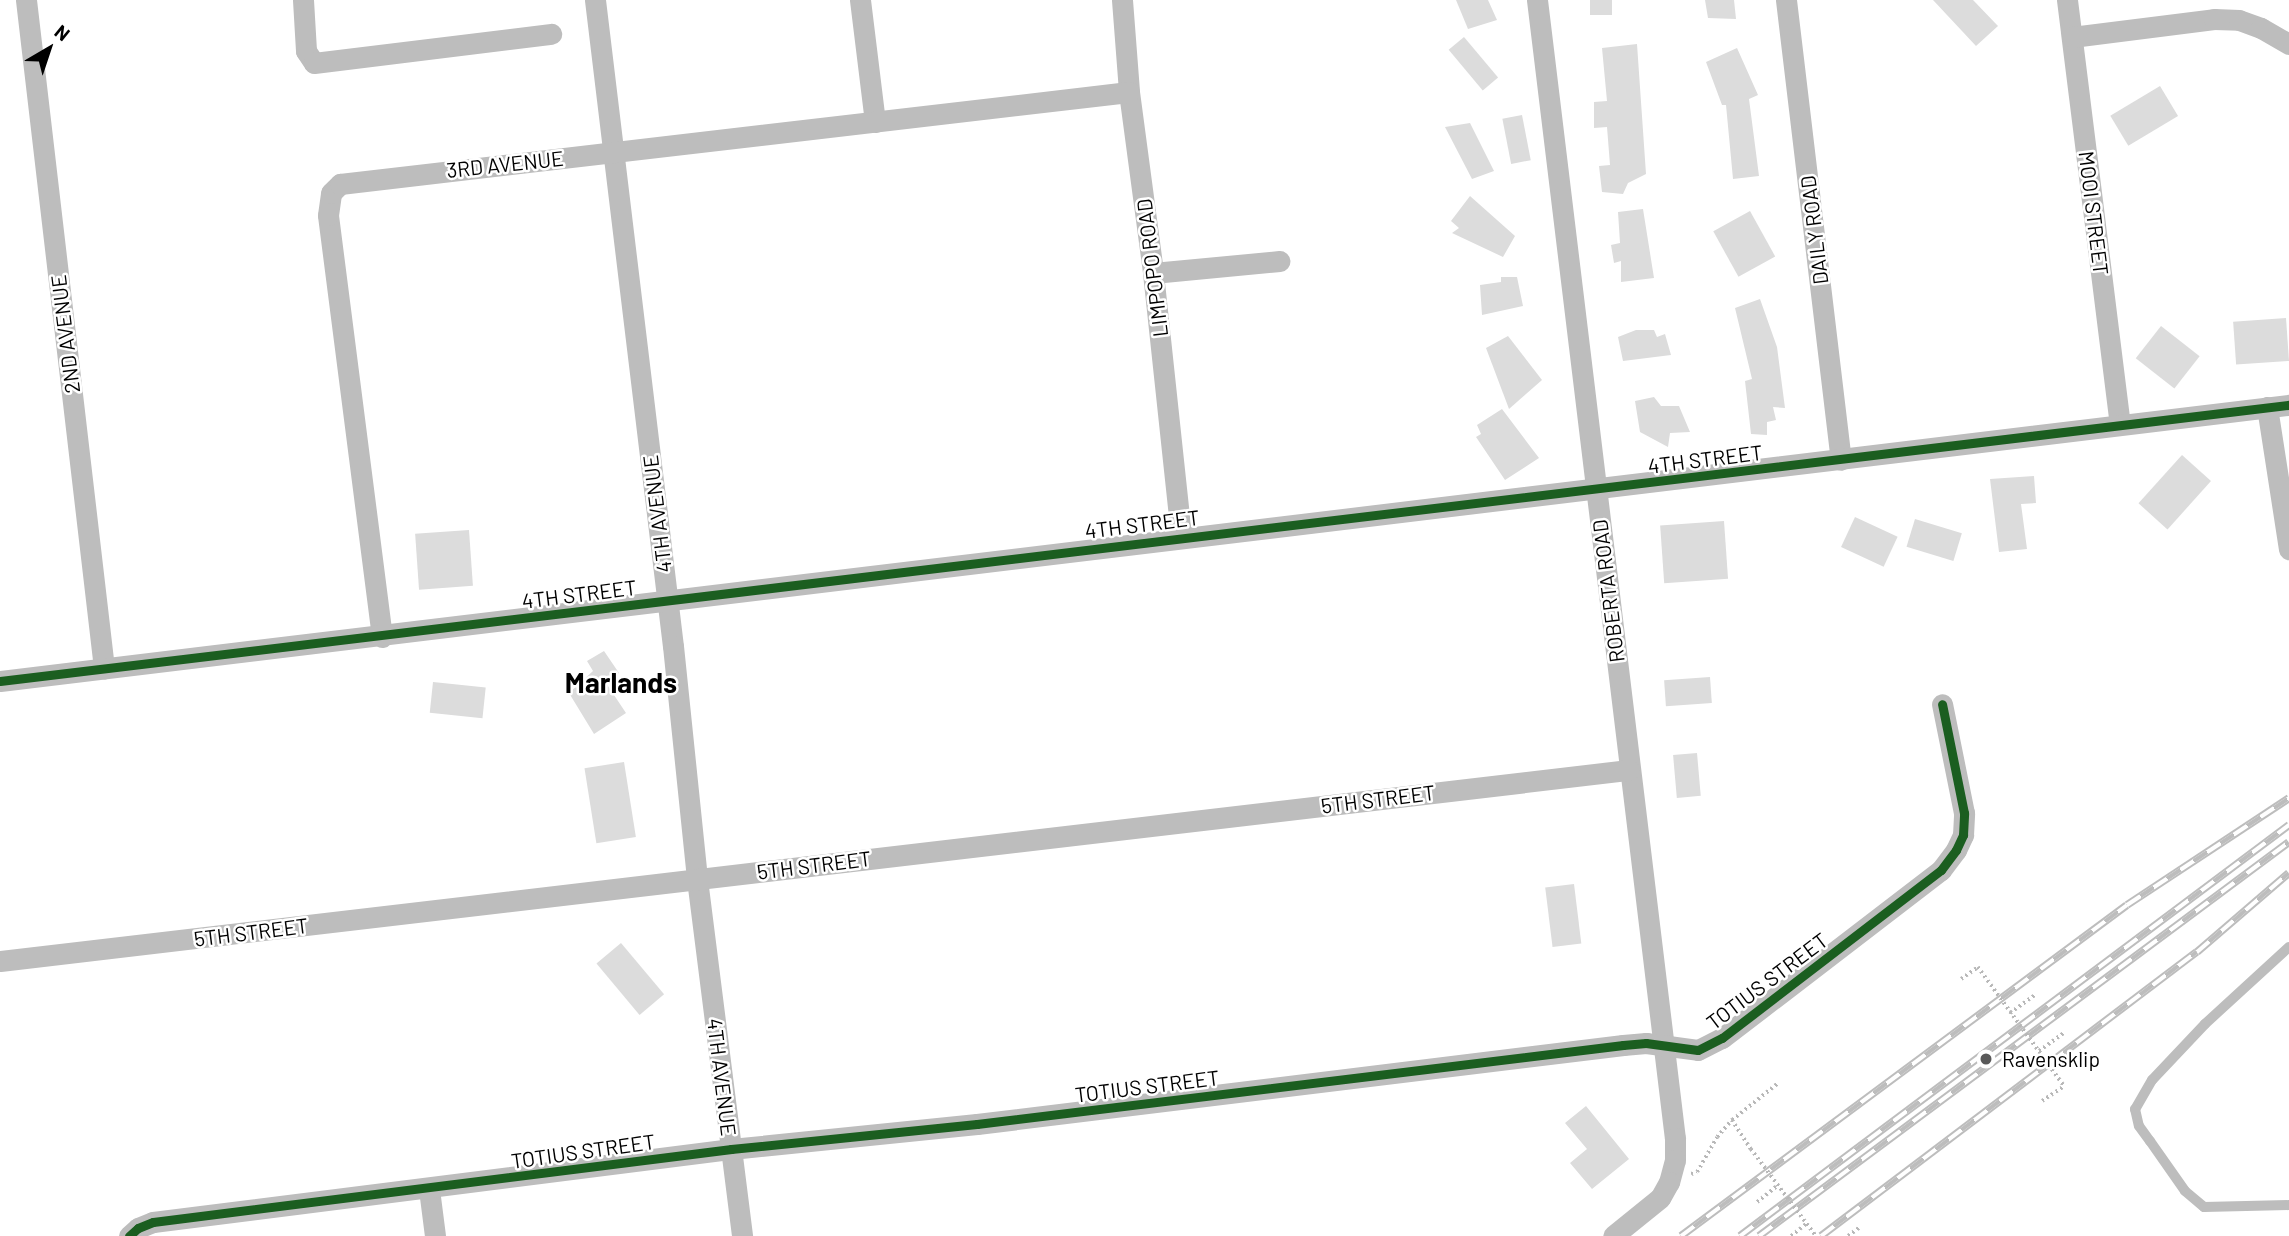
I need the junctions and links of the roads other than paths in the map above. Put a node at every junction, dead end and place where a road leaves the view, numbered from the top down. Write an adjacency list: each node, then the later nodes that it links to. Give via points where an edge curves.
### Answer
1 (26, 0): 26 (street, 2ND AVENUE)
2 (303, 0): 9 (street, via 306,51 314,63)
3 (595, 0): 14 (street, 4TH AVENUE)
4 (860, 0): 13 (street)
5 (1537, 0): 21 (street, ROBERTA ROAD)
6 (1786, 0): 20 (street, DAILY ROAD)
7 (2067, 0): 10 (street, MOOI STREET)
8 (1129, 1): 12 (street, LIMPOPO ROAD)
9 (551, 34)
10 (2073, 37): 11 (street, via 2214,19 2239,20); 19 (street, MOOI STREET)
11 (2289, 44)
12 (1129, 92): 13 (street, 3RD AVENUE); 16 (street, LIMPOPO ROAD)
13 (875, 122): 14 (street, 3RD AVENUE)
14 (613, 152): 24 (street, 4TH AVENUE); 25 (street, 3RD AVENUE, via 352,180 331,193 328,215)
15 (1279, 261): 16 (street)
16 (1153, 273): 22 (street, LIMPOPO ROAD)
17 (2289, 405): 18 (street, 4TH STREET)
18 (2267, 407): 19 (street, 4TH STREET); 23 (street)
19 (2120, 425): 20 (street, 4TH STREET)
20 (1841, 460): 21 (street, 4TH STREET)
21 (1595, 490): 22 (street, 4TH STREET); 29 (street, ROBERTA ROAD)
22 (1181, 537): 24 (street, 4TH STREET)
23 (2289, 549)
24 (667, 601): 25 (street, 4TH STREET); 30 (street, 4TH AVENUE)
25 (382, 637): 26 (street, 4TH STREET)
26 (104, 668): 27 (street, 4TH STREET)
27 (0, 681)
28 (1942, 704): 33 (street, TOTIUS STREET, via 1964,813 1963,835 1941,870 1710,1046 1698,1050)
29 (1629, 770): 30 (street, 5TH STREET); 33 (street, ROBERTA ROAD)
30 (697, 879): 32 (street, 5TH STREET); 34 (street, 4TH AVENUE)
31 (2289, 947): 36 (lane, via 2179,1052 2143,1091 2135,1109 2139,1126 2185,1191 2204,1207)
32 (0, 961)
33 (1665, 1046): 34 (street, TOTIUS STREET, via 1623,1045); 40 (street, ROBERTA ROAD, via 1675,1138 1669,1182 1660,1198)
34 (731, 1149): 35 (street, TOTIUS STREET); 39 (street, 4TH AVENUE)
35 (429, 1189): 37 (street, TOTIUS STREET, via 153,1222); 38 (street)
36 (2289, 1205)
37 (129, 1236)
38 (435, 1236)
39 (742, 1236)
40 (1613, 1236)

